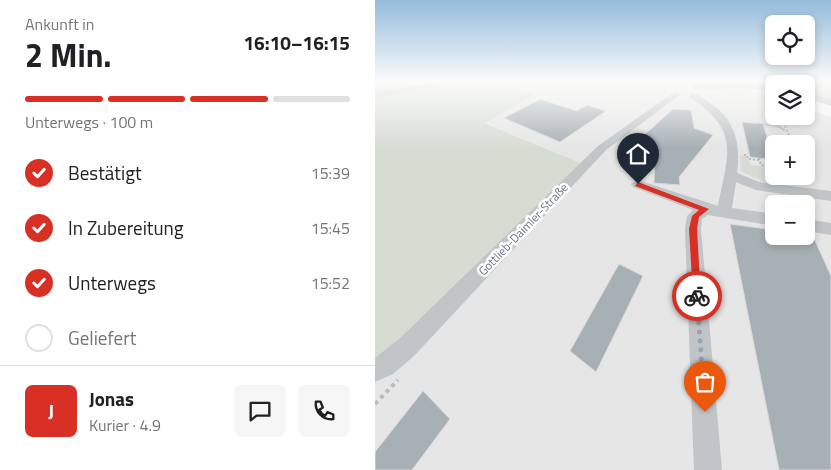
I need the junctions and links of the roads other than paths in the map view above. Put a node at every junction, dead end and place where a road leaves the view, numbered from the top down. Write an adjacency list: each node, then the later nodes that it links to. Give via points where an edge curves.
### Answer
1 (663, 104): 10 (street, Gottlieb-Daimler-Straße, via 602,148 407,347)
2 (708, 104): 3 (street, via 730,127 734,141)
3 (731, 175): 5 (street, via 756,186); 6 (street)
4 (638, 184): 6 (street)
5 (831, 196)
6 (718, 206): 7 (street); 11 (street, via 695,216 693,229)
7 (765, 218)
8 (815, 226): 9 (street)
9 (831, 229)
10 (379, 371)
11 (708, 470)

